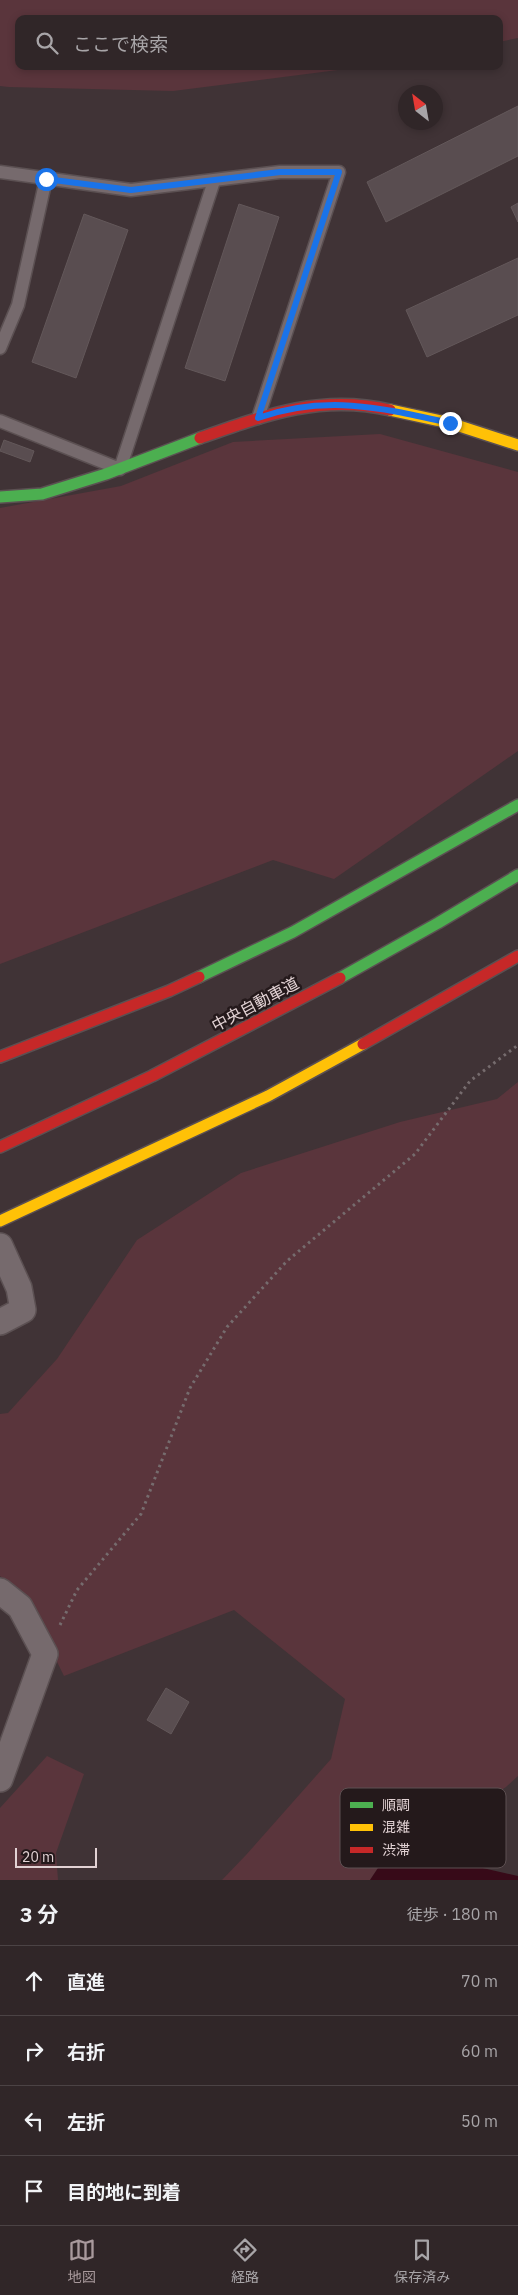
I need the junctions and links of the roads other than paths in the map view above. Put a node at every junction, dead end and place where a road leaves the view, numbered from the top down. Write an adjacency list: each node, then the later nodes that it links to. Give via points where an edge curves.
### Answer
1 (0, 172): 2 (lane)
2 (46, 179): 3 (lane, via 131,190); 4 (lane, via 18,305)
3 (214, 181): 5 (lane, via 280,172 339,172); 8 (lane)
4 (0, 348)
5 (258, 418): 7 (main road, via 327,403 383,408 450,423); 8 (main road)
6 (0, 421): 8 (lane)
7 (518, 445)
8 (120, 469): 9 (main road, via 42,494)
9 (0, 497)
10 (518, 805): 13 (main road, via 292,932 169,991)
11 (518, 875): 14 (main road, 中央自動車道, via 366,964 239,1032 96,1104)
12 (518, 956): 15 (main road, via 268,1096)
13 (0, 1057)
14 (0, 1147)
15 (0, 1221)
16 (0, 1246): 17 (street, via 19,1288 23,1310)
17 (0, 1322)
18 (0, 1591): 19 (street, via 20,1607 45,1654)
19 (0, 1778)

